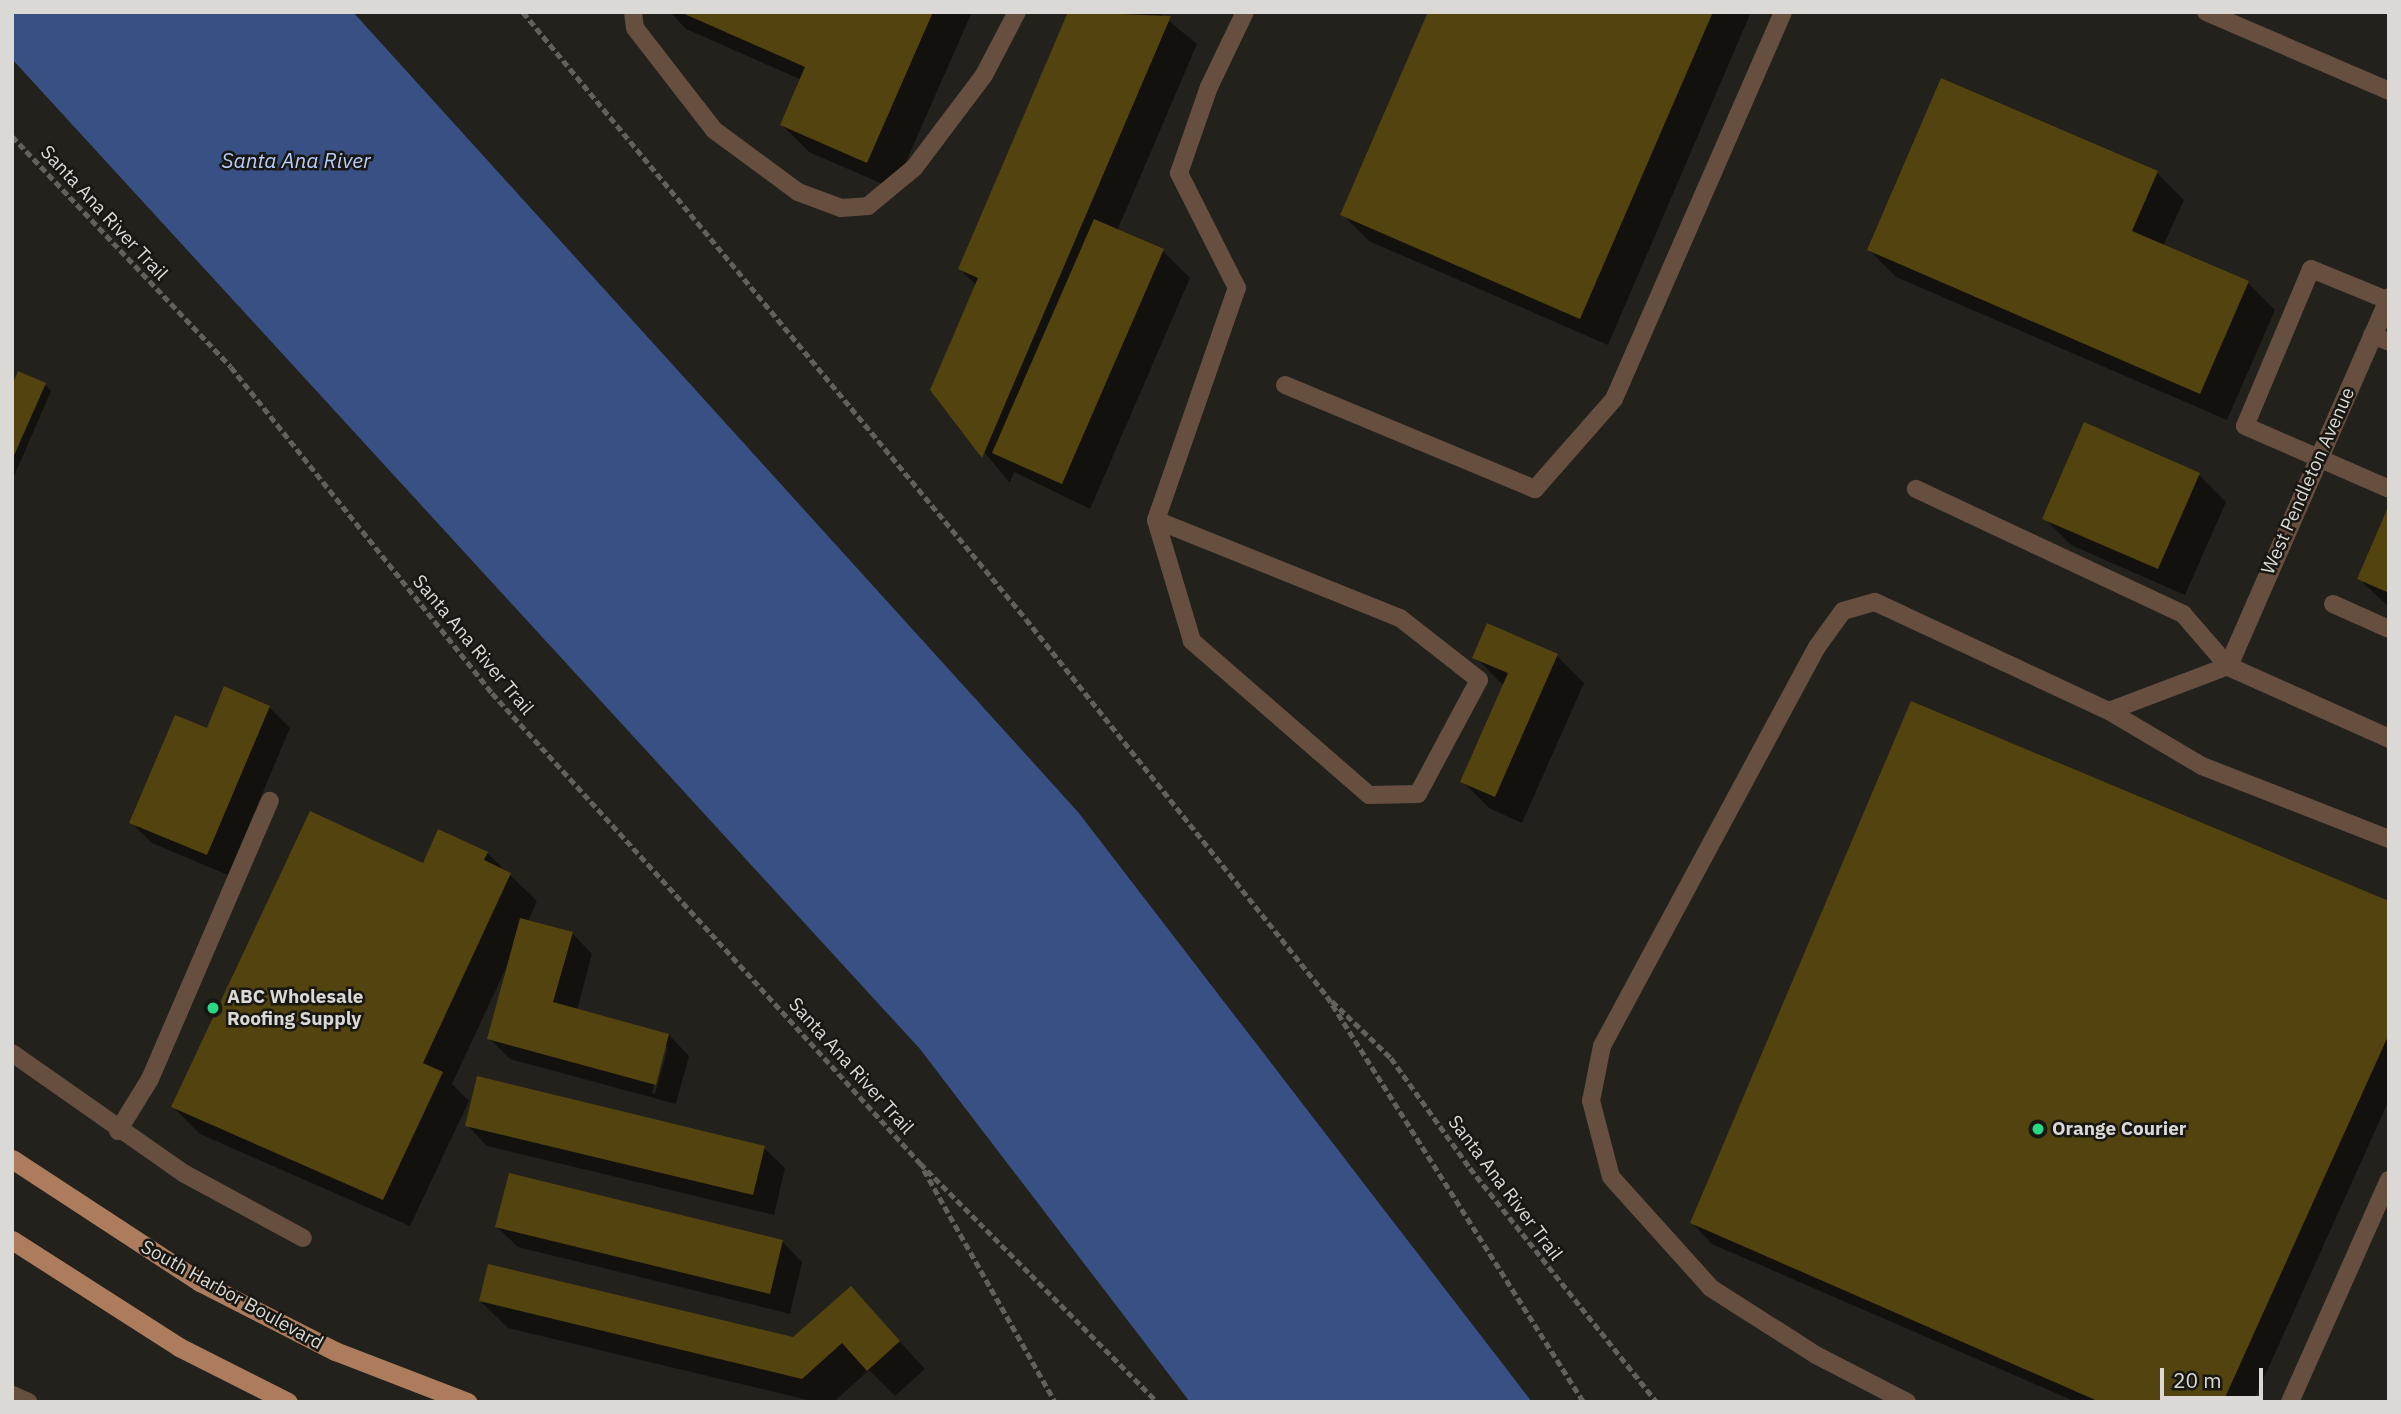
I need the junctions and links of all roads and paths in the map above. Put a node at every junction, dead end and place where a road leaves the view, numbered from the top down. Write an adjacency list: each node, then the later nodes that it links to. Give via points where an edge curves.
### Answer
1 (523, 12): 23 (path, Santa Ana River Trail, via 1026,619)
2 (633, 12): 3 (lane, via 635,28 714,130 798,192 841,208 867,206 914,168 984,75)
3 (1017, 12)
4 (1245, 12): 15 (lane, via 1209,87 1179,173 1237,288)
5 (1783, 12): 11 (lane, via 1614,399 1535,489)
6 (2206, 12): 7 (lane)
7 (2389, 91)
8 (12, 136): 27 (path, Santa Ana River Trail, via 231,368 492,693)
9 (2388, 299): 10 (street, West Pendleton Avenue); 12 (lane, via 2311,269 2245,426)
10 (2380, 339): 12 (street, West Pendleton Avenue)
11 (1285, 385)
12 (2318, 459): 14 (lane); 18 (street, West Pendleton Avenue)
13 (1916, 489): 18 (lane, via 2183,614)
14 (2389, 489)
15 (1156, 520): 15 (lane, via 1192,641 1369,795 1418,794 1479,680 1400,618)
16 (2333, 604): 17 (lane)
17 (2389, 629)
18 (2228, 666): 19 (lane); 20 (street)
19 (2109, 711): 22 (lane, via 2203,766); 39 (lane, via 1875,602 1843,611 1602,1046 1591,1101 1611,1177 1711,1288 1816,1355)
20 (2388, 736)
21 (270, 801): 25 (lane, via 150,1079)
22 (2389, 839)
23 (1327, 996): 37 (path, Santa Ana River Trail); 38 (path, Santa Ana River Trail, via 1391,1058 1487,1190)
24 (12, 1053): 25 (lane)
25 (118, 1130): 29 (lane)
26 (12, 1159): 34 (main road, South Harbor Boulevard, via 200,1282 335,1350)
27 (920, 1164): 35 (path, Santa Ana River Trail); 36 (path, Santa Ana River Trail)
28 (2389, 1180): 40 (lane)
29 (303, 1238)
30 (12, 1240): 33 (main road, via 179,1347)
31 (12, 1395): 32 (street)
32 (28, 1402)
33 (288, 1402)
34 (467, 1402)
35 (1055, 1402)
36 (1157, 1402)
37 (1584, 1402)
38 (1657, 1402)
39 (1908, 1402)
40 (2290, 1402)

